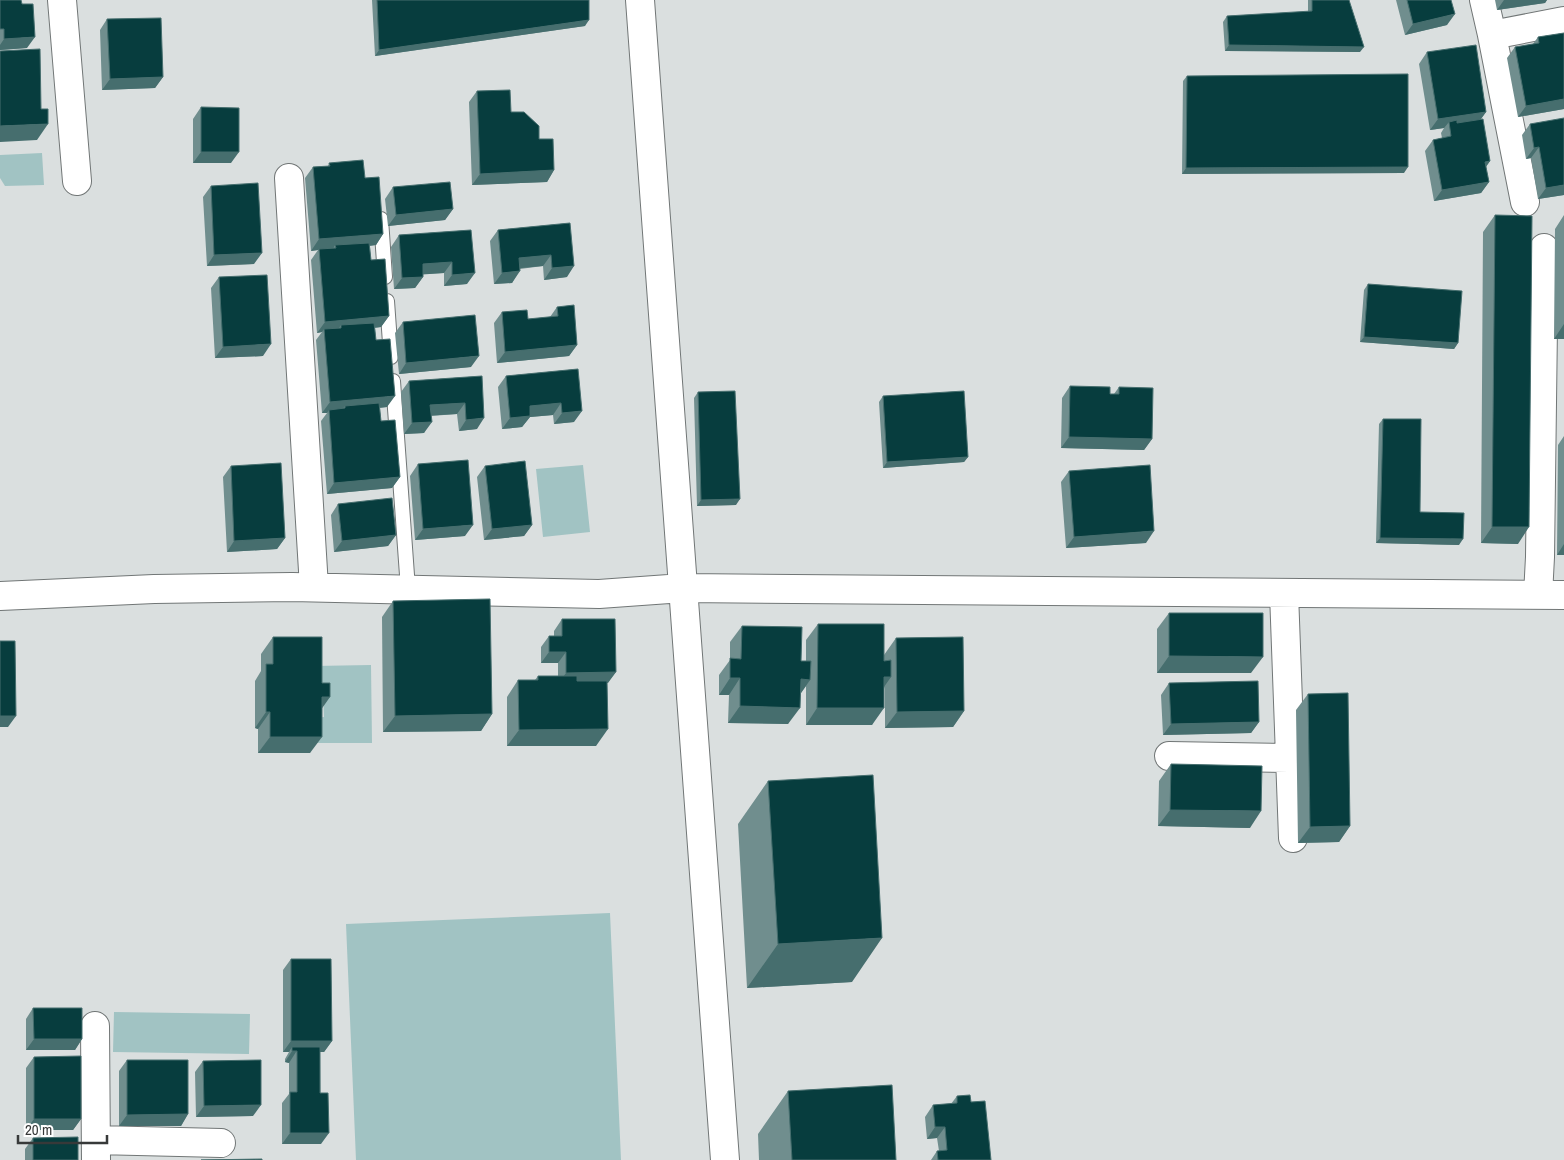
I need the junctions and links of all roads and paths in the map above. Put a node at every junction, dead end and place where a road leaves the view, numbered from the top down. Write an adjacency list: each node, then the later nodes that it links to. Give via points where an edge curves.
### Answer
1 (62, 0): 7 (street)
2 (640, 0): 12 (street)
3 (1484, 0): 5 (street)
4 (1564, 21): 5 (street)
5 (1492, 35): 8 (street)
6 (289, 178): 11 (street)
7 (77, 181)
8 (1525, 202)
9 (380, 207): 13 (lane)
10 (1544, 248): 15 (street, via 1540,557)
11 (314, 587): 13 (street); 16 (street, via 154,589)
12 (683, 588): 13 (street, via 599,594); 14 (street); 23 (street)
13 (408, 589)
14 (1284, 593): 15 (street); 18 (street)
15 (1551, 595)
16 (0, 596)
17 (1169, 756): 18 (street)
18 (1289, 758): 19 (street)
19 (1293, 838)
20 (95, 1026): 22 (street)
21 (221, 1144): 22 (street)
22 (96, 1150)
23 (725, 1160)

